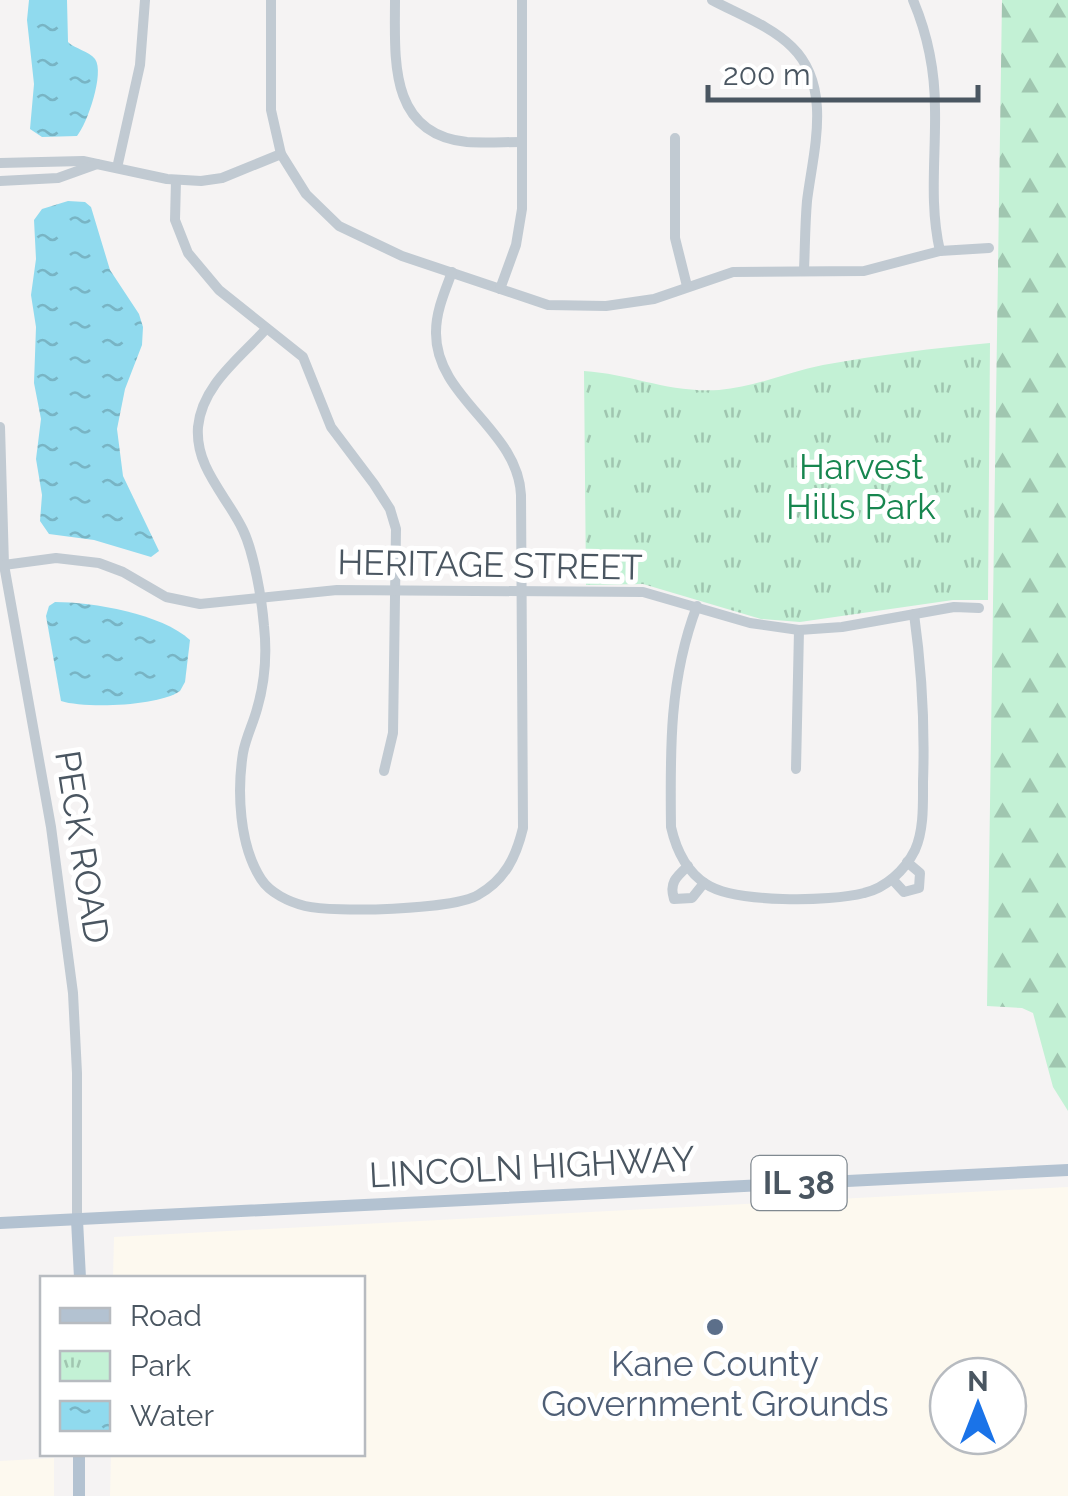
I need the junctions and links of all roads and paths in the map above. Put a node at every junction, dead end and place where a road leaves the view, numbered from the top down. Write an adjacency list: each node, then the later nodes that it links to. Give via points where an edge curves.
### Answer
1 (145, 0): 12 (street, via 140,66)
2 (271, 0): 9 (street, via 272,110)
3 (395, 0): 8 (street, via 395,71 414,114 465,142)
4 (522, 0): 8 (street)
5 (712, 0): 17 (street, via 784,40 812,80 816,118)
6 (913, 0): 16 (street, via 934,81 933,214)
7 (675, 138): 19 (street, via 676,252)
8 (522, 142): 20 (street, via 520,227)
9 (281, 154): 13 (street, via 222,178); 18 (street, via 306,194 339,226)
10 (0, 163): 11 (street)
11 (100, 163): 12 (street); 14 (street, via 58,178)
12 (116, 168): 13 (street)
13 (176, 180): 21 (street, via 175,220 188,253)
14 (0, 181)
15 (989, 248): 16 (street)
16 (940, 251): 17 (street, via 864,271)
17 (804, 270): 19 (street, via 732,272)
18 (452, 272): 20 (street); 25 (street, via 438,312 437,346 448,375 517,470)
19 (688, 286): 20 (street, via 606,306 548,306)
20 (500, 289)
21 (266, 329): 24 (street, via 303,357 331,427 390,510); 26 (street, via 210,390 198,429 204,464 250,548)
22 (0, 427): 23 (street, PECK ROAD)
23 (4, 565): 26 (street, HERITAGE STREET, via 78,559 187,602); 38 (street, PECK ROAD, via 72,993)
24 (396, 590): 25 (street, HERITAGE STREET); 26 (street, HERITAGE STREET); 32 (street, via 393,733)
25 (521, 590): 26 (street, via 523,828 517,852 494,884 464,901 372,908 318,908 286,899 261,880 244,841 241,774 264,685); 27 (street, HERITAGE STREET, via 643,592)
26 (258, 599)
27 (697, 606): 30 (street, HERITAGE STREET, via 760,626); 34 (street, via 679,659 670,742 671,826)
28 (979, 608): 29 (street, HERITAGE STREET)
29 (914, 614): 30 (street, HERITAGE STREET); 33 (street, via 924,770 921,832)
30 (800, 630): 31 (street)
31 (796, 769)
32 (384, 770)
33 (907, 862): 35 (street); 35 (street, via 920,873 919,888 904,892)
34 (688, 866): 36 (street); 36 (street, via 675,878 674,899 692,898)
35 (893, 880): 36 (street, via 866,893 746,898)
36 (704, 883)
37 (1068, 1170): 38 (main road, LINCOLN HIGHWAY / IL 38)
38 (78, 1220): 39 (main road, LINCOLN HIGHWAY / IL 38); 40 (main road, PECK ROAD)
39 (0, 1223)
40 (80, 1276)
41 (79, 1456): 42 (main road)
42 (79, 1496)

